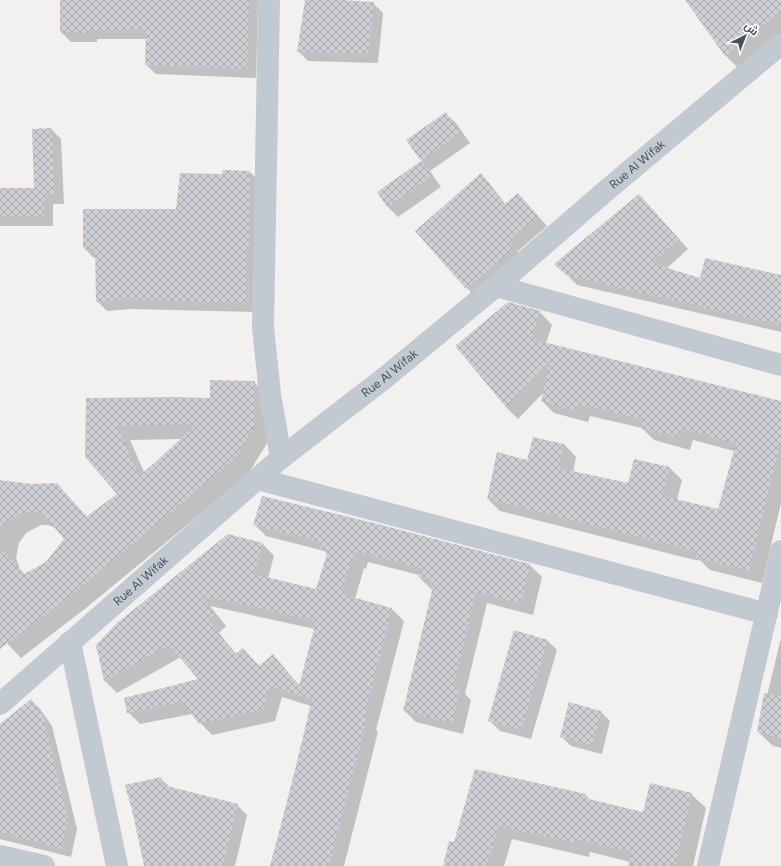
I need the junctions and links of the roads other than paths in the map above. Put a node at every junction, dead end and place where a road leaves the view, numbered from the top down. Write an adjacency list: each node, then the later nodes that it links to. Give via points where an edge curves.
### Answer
1 (270, 0): 5 (street, via 263,328 270,394)
2 (781, 44): 3 (street, Rue Al Wifak)
3 (496, 286): 4 (street); 5 (street, Rue Al Wifak, via 387,376)
4 (781, 365)
5 (281, 458): 6 (street, Rue Al Wifak)
6 (258, 479): 8 (street); 9 (street, Rue Al Wifak)
7 (781, 551): 8 (street)
8 (767, 614): 14 (street)
9 (70, 642): 10 (street, Rue Al Wifak); 13 (street)
10 (0, 704)
11 (0, 856): 12 (street)
12 (44, 866)
13 (117, 866)
14 (708, 866)

